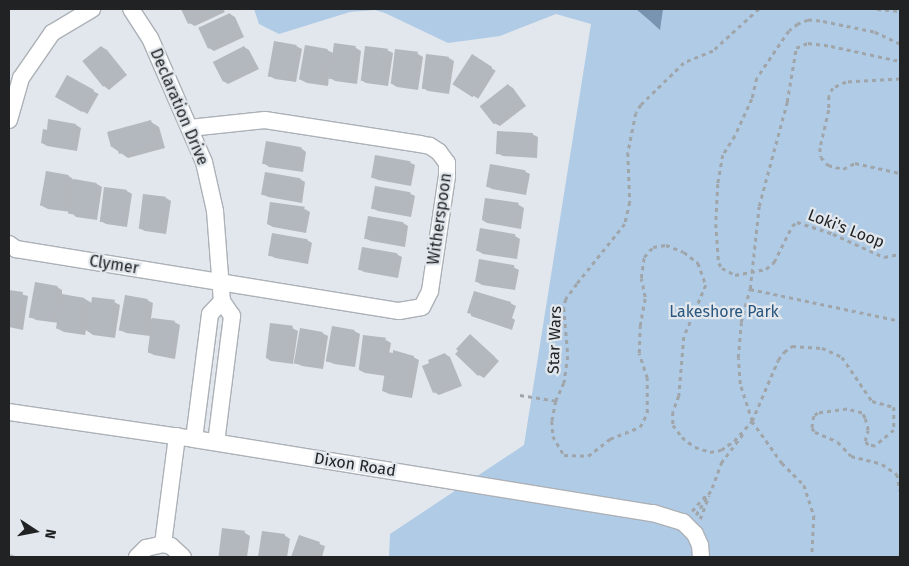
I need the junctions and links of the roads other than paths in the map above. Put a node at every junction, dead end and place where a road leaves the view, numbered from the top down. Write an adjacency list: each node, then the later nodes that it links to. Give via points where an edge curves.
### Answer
1 (92, 9): 3 (street, via 52,33 21,78)
2 (131, 9): 4 (street, Declaration Drive, via 150,38)
3 (9, 120)
4 (189, 128): 6 (street, Declaration Drive, via 204,162 215,211); 6 (street, Witherspoon, via 265,120 430,146 447,163 430,291 422,307 399,311)
5 (9, 244): 6 (street, Clymer, via 16,249)
6 (221, 283): 7 (street, Declaration Drive)
7 (222, 301): 8 (street, via 210,314); 9 (street, Declaration Drive, via 232,316)
8 (204, 368): 9 (street); 12 (street)
9 (226, 372): 13 (street, Declaration Drive)
10 (9, 412): 11 (street, Dixon Road)
11 (177, 436): 12 (street, Dixon Road); 14 (street)
12 (194, 439): 13 (street, Dixon Road)
13 (216, 442): 17 (street, Dixon Road, via 653,513 689,527 700,545)
14 (163, 544): 15 (street, via 146,548); 16 (street, via 171,546)
15 (137, 557)
16 (183, 557)
17 (701, 557)

